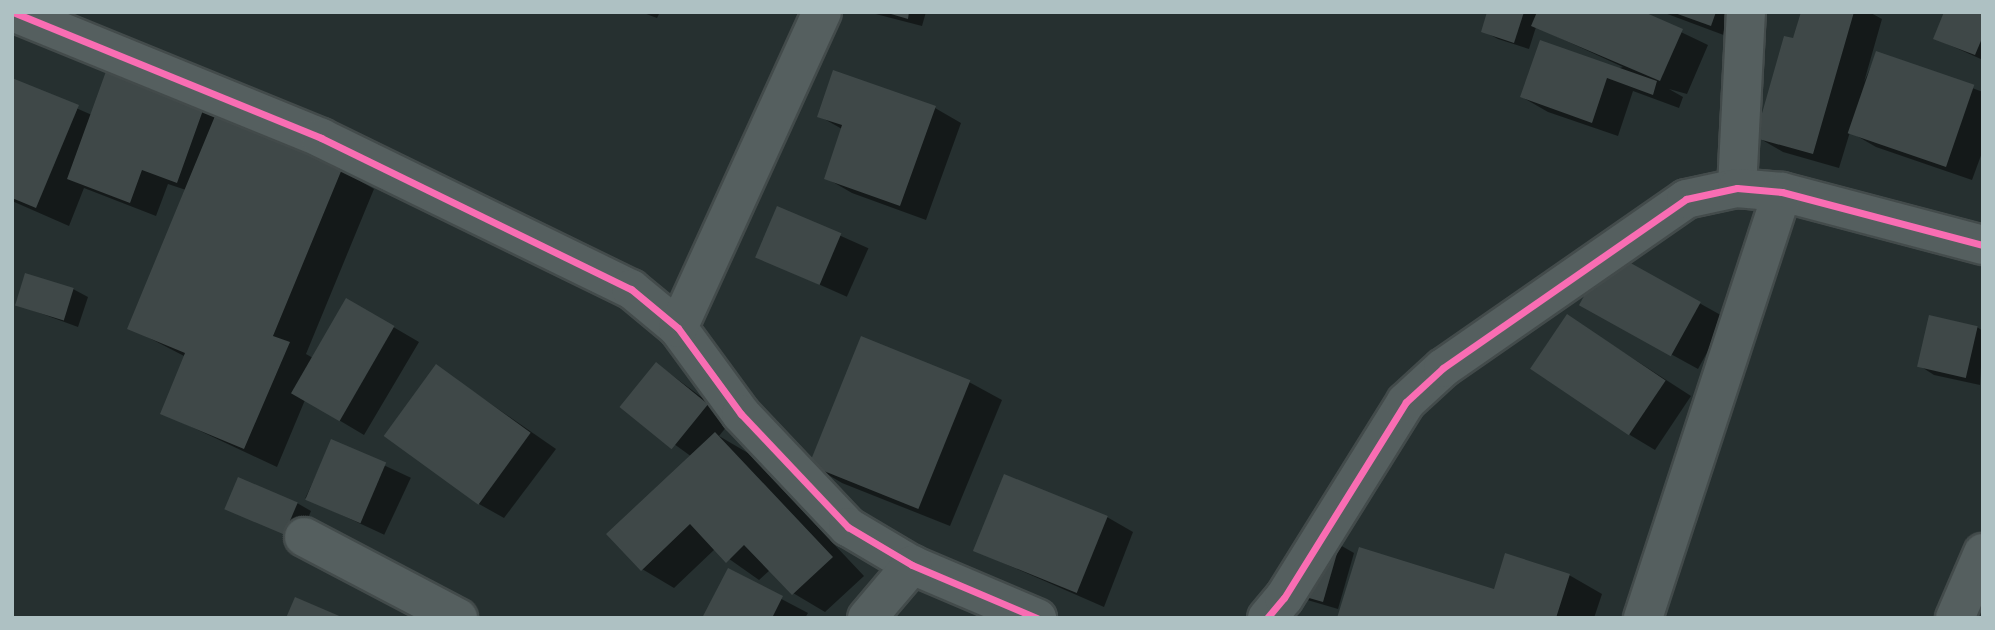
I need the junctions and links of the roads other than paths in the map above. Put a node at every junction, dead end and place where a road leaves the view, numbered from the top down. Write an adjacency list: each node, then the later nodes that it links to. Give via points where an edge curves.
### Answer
1 (13, 12): 7 (street, via 321,138 631,289)
2 (822, 12): 7 (street)
3 (1746, 12): 4 (street)
4 (1737, 188): 5 (street); 14 (street, via 1686,199 1443,368 1406,402)
5 (1782, 192): 6 (street); 15 (street)
6 (1983, 245)
7 (678, 328): 10 (street, via 741,414 798,478 848,527)
8 (304, 537): 11 (street)
9 (1983, 553): 16 (street)
10 (912, 565): 12 (street); 13 (street)
11 (457, 618)
12 (867, 618)
13 (1037, 618)
14 (1267, 618)
15 (1643, 618)
16 (1955, 618)

